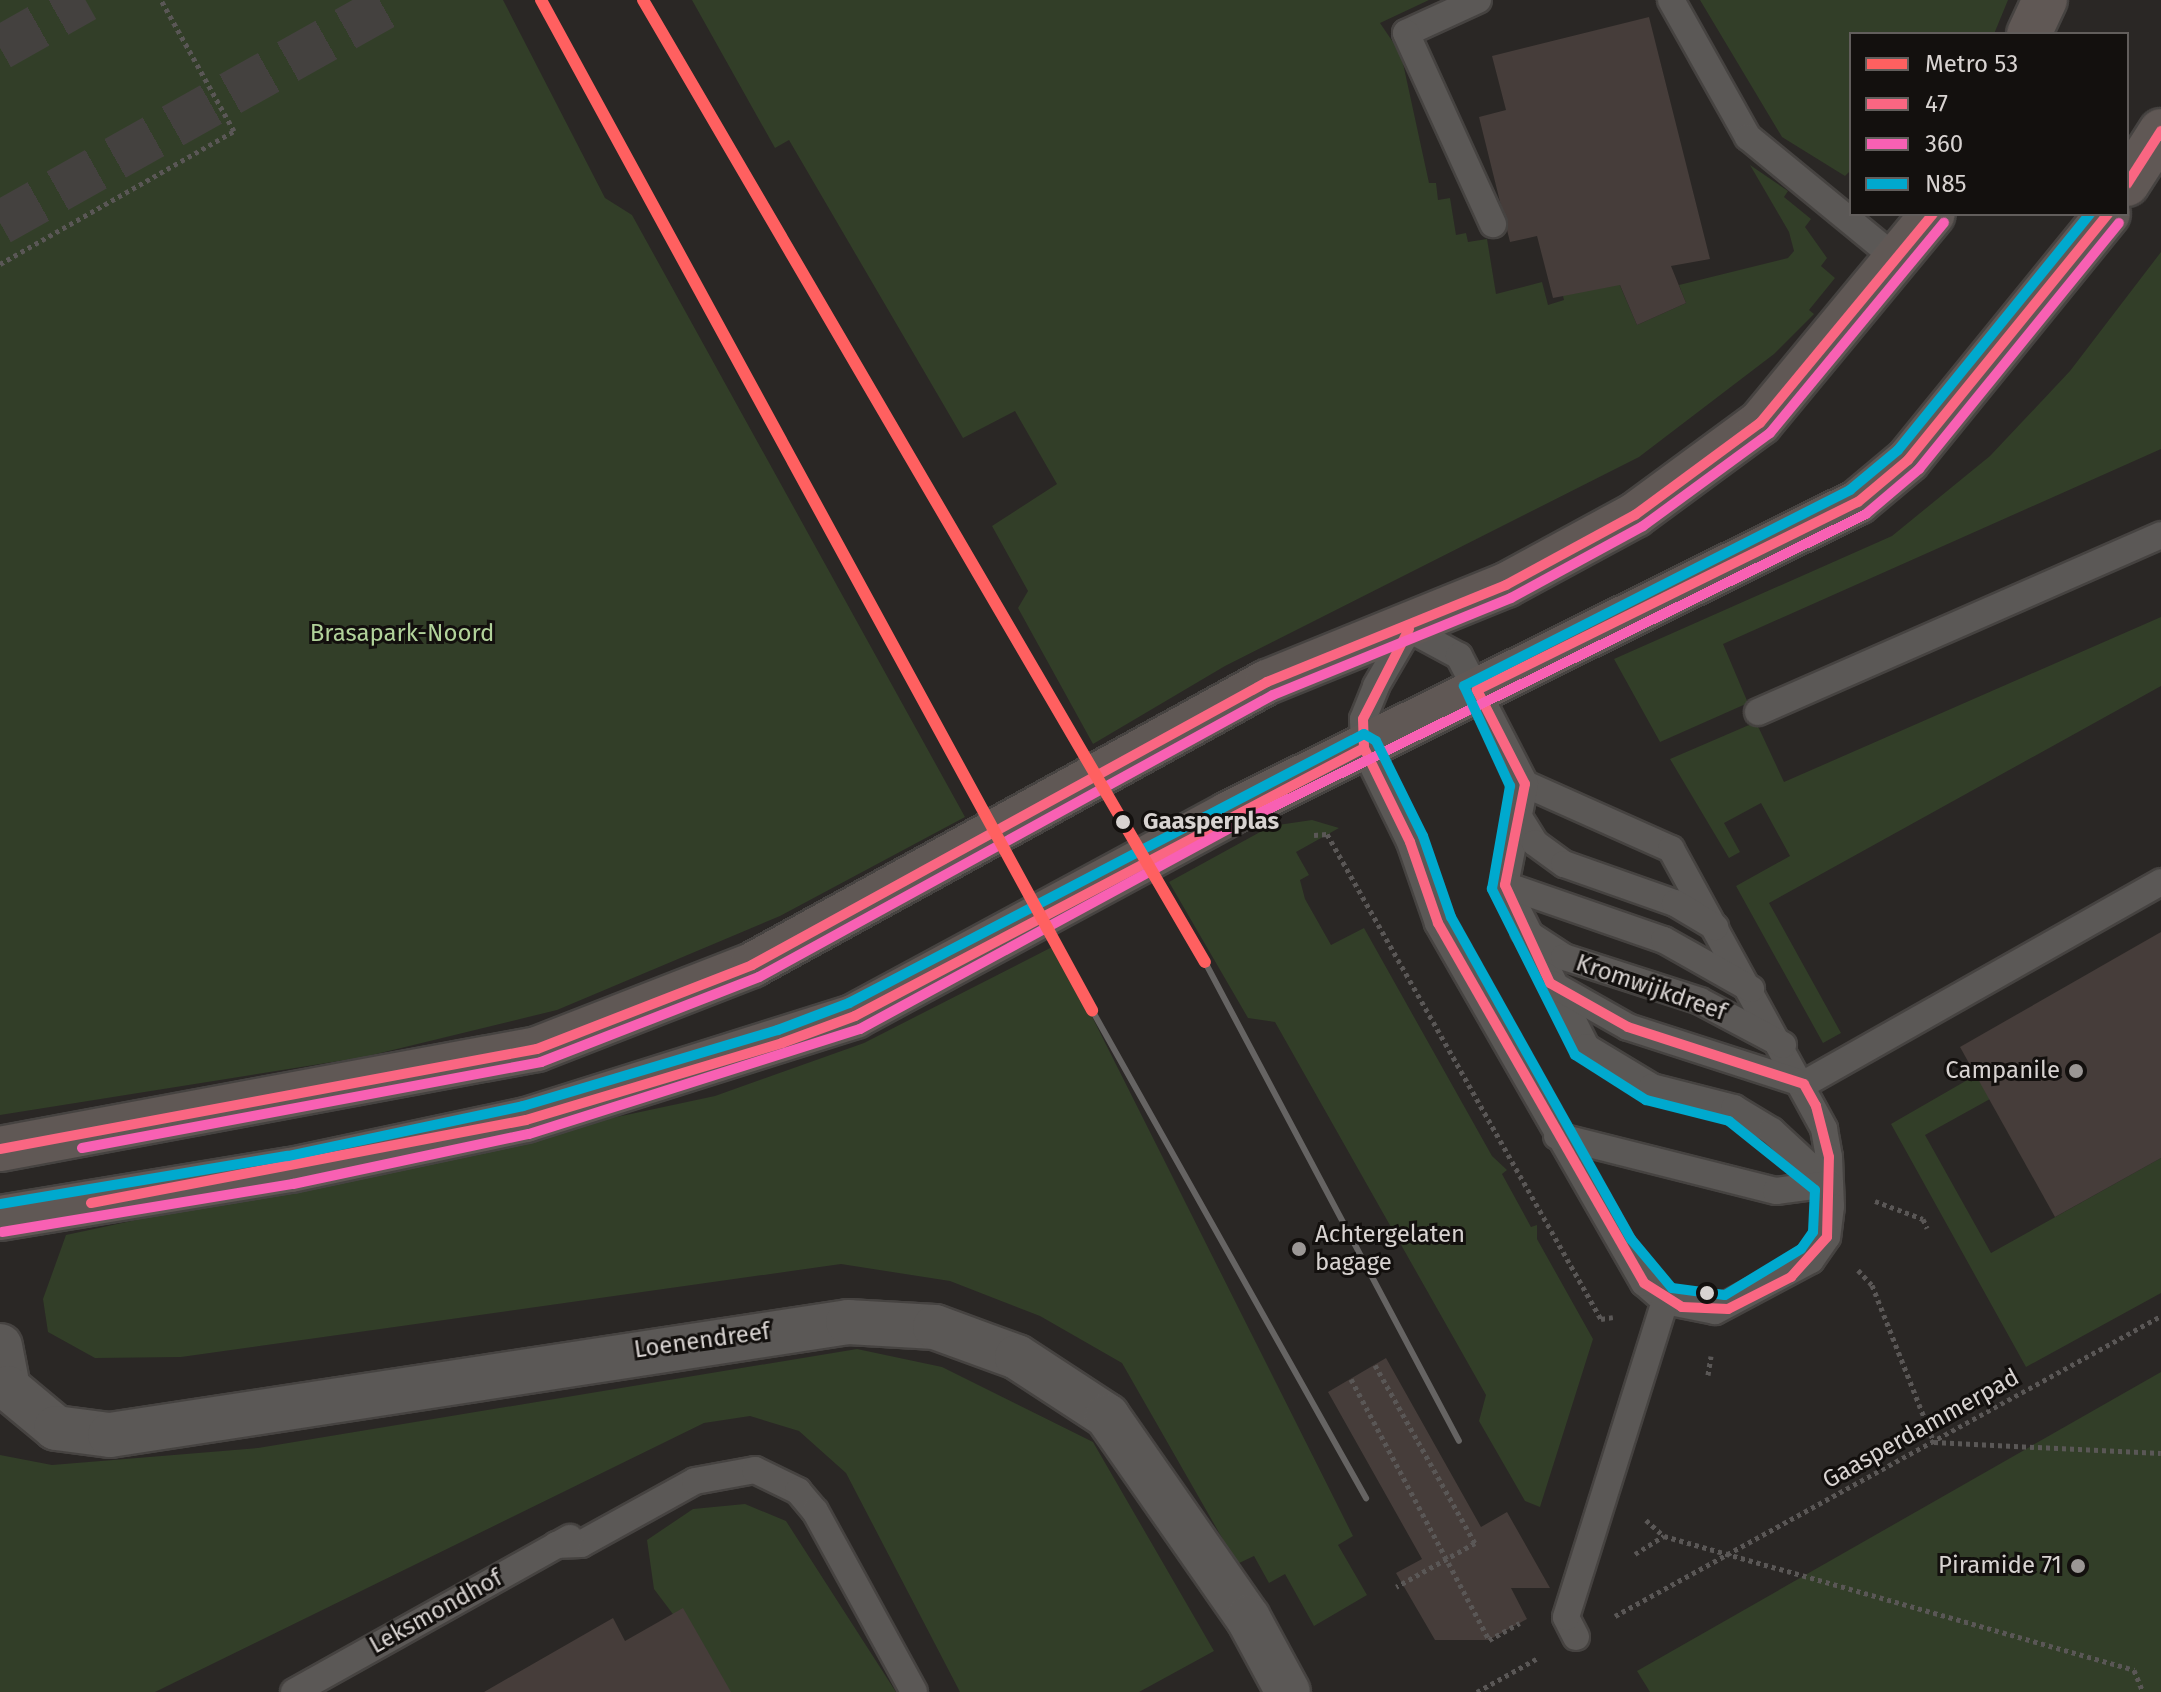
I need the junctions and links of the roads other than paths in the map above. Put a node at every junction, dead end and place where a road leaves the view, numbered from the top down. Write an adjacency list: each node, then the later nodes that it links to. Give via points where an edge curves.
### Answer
1 (1478, 0): 9 (lane, via 1406,33)
2 (1671, 0): 10 (lane, via 1748,137)
3 (2045, 0): 4 (main road)
4 (2030, 32)
5 (2161, 131): 6 (main road)
6 (2129, 181)
7 (1931, 216): 10 (main road)
8 (2106, 216): 13 (main road, via 1908,460 1858,502)
9 (1493, 224)
10 (1898, 260): 12 (main road, via 1810,370 1701,472 1552,561)
11 (2161, 535): 14 (lane)
12 (1409, 629): 13 (lane, via 1459,656); 15 (lane, via 1363,719); 27 (main road, via 1267,682 849,915 645,1011 537,1049)
13 (1477, 690): 15 (main road); 16 (lane)
14 (1758, 712)
15 (1364, 748): 26 (lane, via 1410,842 1438,923); 29 (main road, via 855,1016 782,1043 526,1120 291,1170)
16 (1525, 784): 17 (lane); 21 (lane, Kromwijkdreef, via 1671,849)
17 (1517, 814): 19 (lane); 21 (lane, via 1535,843 1564,864 1675,903)
18 (2161, 882): 25 (lane)
19 (1505, 885): 20 (lane, Kromwijkdreef); 23 (lane, Kromwijkdreef, via 1664,940)
20 (1521, 928): 22 (lane, Kromwijkdreef); 24 (lane, Kromwijkdreef, via 1564,957 1700,1001)
21 (1719, 929): 23 (lane, Kromwijkdreef)
22 (1550, 983): 25 (lane, Kromwijkdreef, via 1628,1027); 28 (lane, Kromwijkdreef, via 1597,1059 1652,1087 1734,1108)
23 (1751, 989): 24 (lane, Kromwijkdreef)
24 (1783, 1045): 25 (lane, Kromwijkdreef)
25 (1804, 1084): 28 (lane, Kromwijkdreef, via 1824,1129)
26 (1557, 1136): 28 (lane, via 1776,1191); 30 (lane, via 1619,1247)
27 (0, 1149)
28 (1829, 1184): 30 (lane, Kromwijkdreef, via 1827,1237 1791,1277 1728,1309)
29 (0, 1218)
30 (1665, 1301): 32 (lane, via 1566,1617)
31 (0, 1346): 35 (street, Loenendreef, via 8,1388 56,1428 110,1435 848,1322 935,1327 1017,1357 1107,1416 1248,1618)
32 (1576, 1637)
33 (294, 1692): 34 (lane, Leksmondhof, via 567,1539 581,1544 695,1481 755,1470 798,1491 815,1511)
34 (914, 1692)
35 (1288, 1692)

